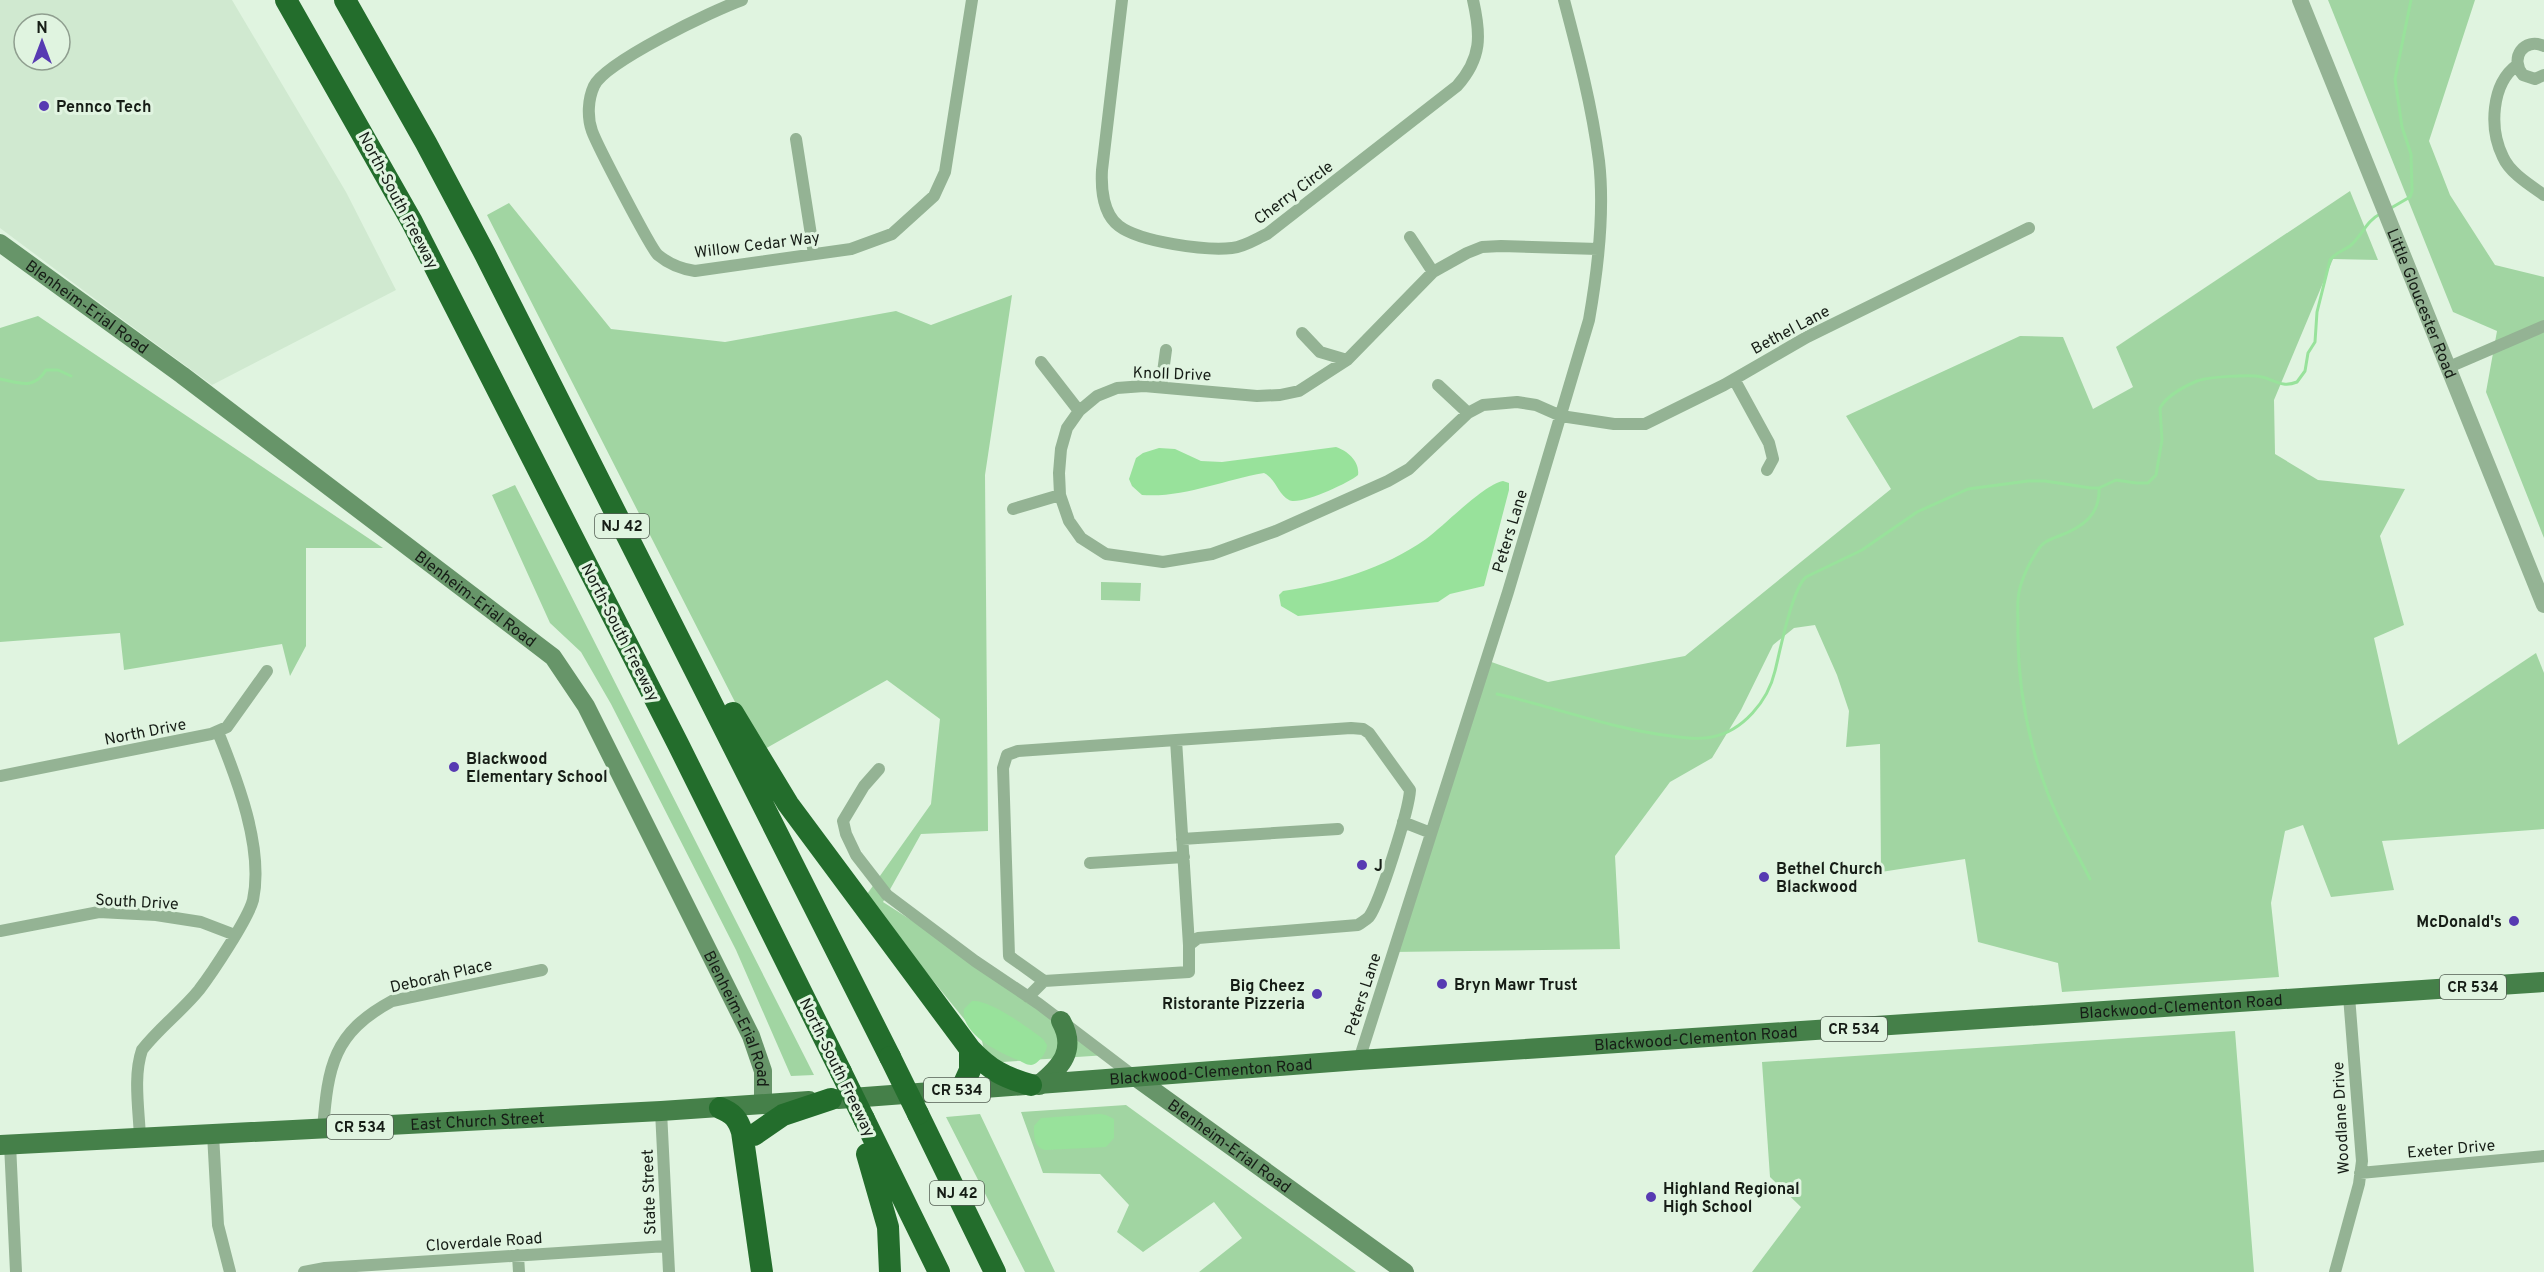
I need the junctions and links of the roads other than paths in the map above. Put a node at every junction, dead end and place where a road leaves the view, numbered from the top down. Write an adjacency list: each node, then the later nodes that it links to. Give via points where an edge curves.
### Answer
1 (286, 0): 69 (highway, North-South Freeway / NJ 42, bridge, via 412,222 669,726 828,1047 836,1074)
2 (345, 0): 35 (highway, NJ 42, via 475,234)
3 (742, 0): 18 (street, Willow Cedar Way, via 697,19 602,73 589,102 592,130 656,254 678,268 695,271)
4 (972, 0): 18 (street, Willow Cedar Way, via 949,152 934,196 892,234 851,249)
5 (1122, 0): 6 (street, Cherry Circle, via 1102,170 1101,187 1107,210 1126,230 1159,241 1207,248 1234,248 1267,234 1457,86 1471,70 1476,55 1478,22)
6 (1473, 0)
7 (1564, 0): 17 (street, Peters Lane, via 1588,95 1599,163)
8 (2300, 0): 25 (street, Little Gloucester Road)
9 (2544, 46): 10 (street, via 2535,43 2523,48)
10 (2517, 65): 11 (street, via 2529,78); 13 (street, via 2498,89 2496,138 2503,158)
11 (2544, 75)
12 (796, 139): 18 (street)
13 (2544, 195)
14 (2029, 228): 26 (street, Bethel Lane, via 1807,337)
15 (1410, 237): 19 (street)
16 (0, 243): 66 (main road, Blenheim-Erial Road, via 182,375 553,657 586,706 751,1036 762,1071)
17 (1598, 249): 19 (street, Knoll Drive, via 1482,247); 31 (street, Peters Lane, via 1589,321)
18 (814, 254)
19 (1433, 272): 23 (street, Knoll Drive)
20 (2544, 326): 25 (street)
21 (1302, 333): 23 (street, via 1320,351)
22 (1166, 350): 28 (street)
23 (1347, 360): 28 (street, Knoll Drive, via 1299,391 1280,395)
24 (1041, 362): 29 (street)
25 (2448, 367): 36 (street, Little Gloucester Road)
26 (1734, 379): 31 (street, Bethel Lane, via 1645,424); 32 (street, via 1769,443 1773,459)
27 (1438, 385): 30 (street)
28 (1161, 387): 29 (street, Knoll Drive, via 1117,388 1097,396)
29 (1079, 411): 33 (street, Knoll Drive, via 1067,428 1061,449)
30 (1468, 413): 31 (street, Knoll Drive, via 1483,405 1517,402); 33 (street, Knoll Drive, via 1409,469 1388,481 1276,531 1212,554 1164,562 1106,554 1081,538 1069,521)
31 (1561, 416): 44 (street, Peters Lane)
32 (1767, 470)
33 (1060, 495): 34 (street)
34 (1013, 509)
35 (615, 512): 59 (highway, via 788,804); 88 (highway, NJ 42, bridge)
36 (2544, 605)
37 (267, 671): 38 (street, via 227,727)
38 (218, 732): 41 (street, North Drive); 49 (street, via 238,782 255,869 253,901)
39 (1176, 740): 42 (street, via 1363,729 1410,790); 45 (street); 51 (street, via 1018,751 1007,755 1003,768)
40 (879, 769): 53 (street, Blenheim-Erial Road, via 843,821 856,855 887,894)
41 (0, 776)
42 (1402, 822): 44 (street); 50 (street, via 1376,905 1368,919 1358,925 1198,938)
43 (1338, 829): 45 (street)
44 (1431, 833): 60 (street, Peters Lane)
45 (1182, 839): 46 (street)
46 (1184, 857): 47 (street); 50 (street)
47 (1090, 863)
48 (0, 931): 49 (street, South Drive, via 99,912 190,920)
49 (235, 935): 73 (street, via 199,990 142,1050 138,1078)
50 (1189, 945): 54 (street, via 1189,972)
51 (1009, 956): 53 (street); 54 (street)
52 (542, 970): 70 (street, Deborah Place, via 392,1001 371,1012 341,1042 326,1089)
53 (996, 974): 57 (street, Blenheim-Erial Road)
54 (1044, 981): 57 (street)
55 (2544, 982): 56 (main road, Blackwood-Clementon Road / CR 534)
56 (2349, 996): 60 (main road, Blackwood-Clementon Road / CR 534); 77 (street, Woodlane Drive)
57 (1028, 997): 58 (street, Blenheim-Erial Road)
58 (1061, 1021): 61 (street, Blenheim-Erial Road); 62 (main road, via 1067,1037 1066,1056 1059,1068)
59 (970, 1049): 62 (highway, via 1003,1077); 63 (highway, via 970,1070)
60 (1359, 1060): 61 (main road, Blackwood-Clementon Road / CR 534)
61 (1135, 1077): 62 (main road, Blackwood-Clementon Road / CR 534); 89 (main road, Blenheim-Erial Road)
62 (1035, 1085): 63 (main road, Blackwood-Clementon Road / CR 534)
63 (961, 1090): 64 (main road, Blackwood-Clementon Road / CR 534)
64 (883, 1095): 65 (main road, East Church Street / CR 534)
65 (831, 1099): 66 (main road, East Church Street / CR 534); 72 (highway, via 783,1115)
66 (763, 1104): 67 (main road, East Church Street / CR 534); 72 (highway)
67 (720, 1108): 68 (main road, East Church Street / CR 534); 76 (highway, via 731,1112 738,1121)
68 (662, 1111): 70 (main road, East Church Street / CR 534); 78 (street, State Street)
69 (859, 1119): 86 (highway, via 884,1206); 87 (highway, North-South Freeway / NJ 42)
70 (323, 1129): 71 (main road, East Church Street / CR 534)
71 (213, 1134): 73 (main road, East Church Street / CR 534); 81 (street, via 218,1225)
72 (754, 1135): 76 (highway)
73 (140, 1138): 74 (main road, East Church Street / CR 534)
74 (5, 1144): 80 (street)
75 (2544, 1156): 77 (street, Exeter Drive)
76 (747, 1161): 85 (highway)
77 (2360, 1173): 90 (street, Woodlane Drive)
78 (667, 1246): 79 (street, Cloverdale Road); 84 (street, State Street)
79 (518, 1255): 82 (street, Cloverdale Road); 83 (street)
80 (16, 1272)
81 (230, 1272)
82 (304, 1272)
83 (519, 1272)
84 (669, 1272)
85 (762, 1272)
86 (890, 1272)
87 (939, 1272)
88 (995, 1272)
89 (1405, 1272)
90 (2335, 1272)

